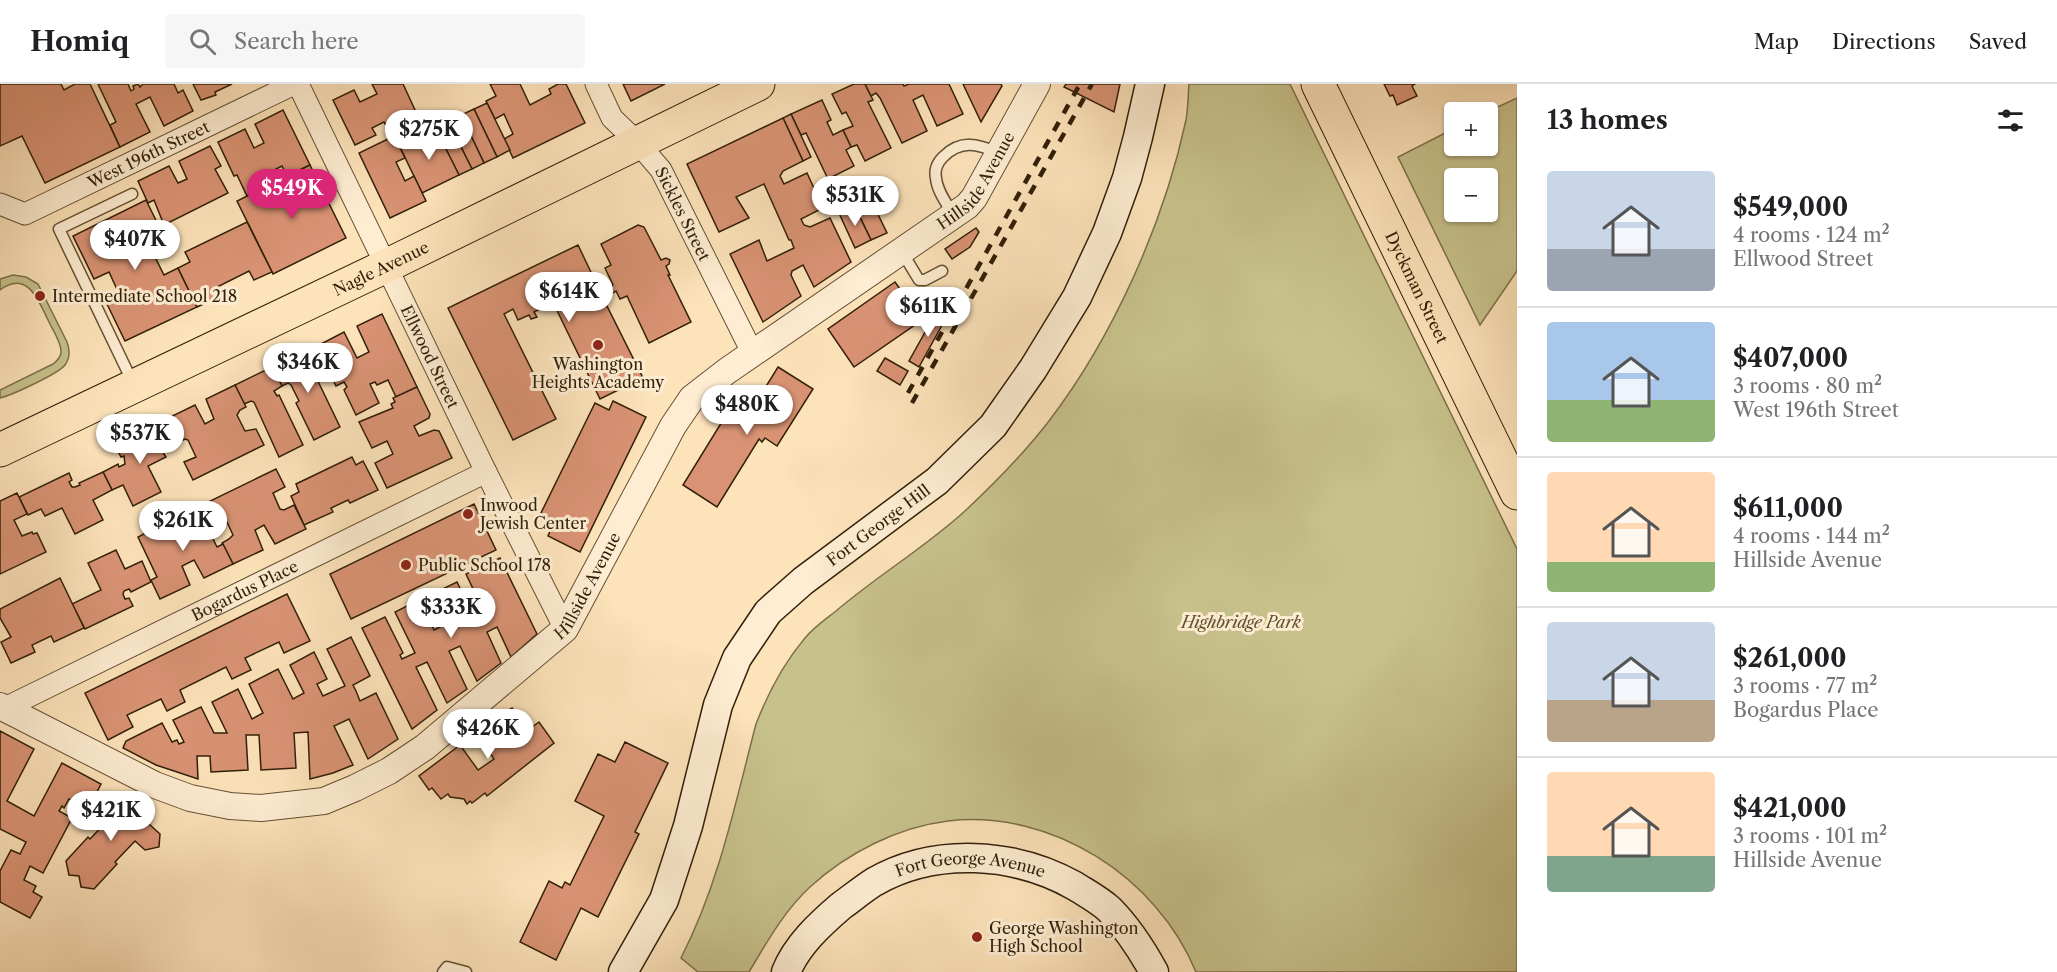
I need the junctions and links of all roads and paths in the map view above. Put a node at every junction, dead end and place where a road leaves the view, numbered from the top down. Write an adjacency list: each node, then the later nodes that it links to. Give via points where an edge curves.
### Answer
1 (296, 84): 10 (street, West 196th Street, via 25,214); 13 (street, Ellwood Street)
2 (596, 84): 7 (street, Sickles Street, via 612,118)
3 (758, 84): 7 (main road, Nagle Avenue)
4 (1038, 84): 8 (street, Hillside Avenue)
5 (1150, 84): 24 (main road, Fort George Hill, via 1135,148 1107,233 1077,297 1034,369 993,426 937,481 803,581 768,612 737,658 718,705 688,826 664,900)
6 (1318, 84): 19 (main road, Dyckman Street)
7 (638, 143): 13 (main road, Nagle Avenue); 15 (street, Sickles Street, via 661,170)
8 (999, 153): 11 (street, Hillside Avenue, via 974,198); 11 (lane, via 966,144 948,152 938,162 936,180)
9 (132, 194): 16 (lane, via 59,229)
10 (0, 204)
11 (954, 216): 12 (street, Hillside Avenue)
12 (902, 252): 14 (lane, via 919,280); 15 (street, Hillside Avenue)
13 (387, 266): 16 (main road, Nagle Avenue); 18 (street, Ellwood Street)
14 (942, 271)
15 (753, 354): 20 (street, Hillside Avenue, via 692,398 673,426)
16 (134, 386): 17 (main road, Nagle Avenue)
17 (0, 450)
18 (486, 472): 20 (street, Ellwood Street); 21 (street, Bogardus Place)
19 (1517, 492)
20 (565, 629): 21 (street, Hillside Avenue, via 425,747 389,771 324,801 261,808 190,798)
21 (2, 707)
22 (442, 972): 23 (lane, via 447,968)
23 (466, 972)
24 (623, 972)
25 (786, 972): 26 (main road, Fort George Avenue, via 824,921 874,882 924,863 958,858 1017,862 1065,880 1108,909)
26 (1154, 972)

